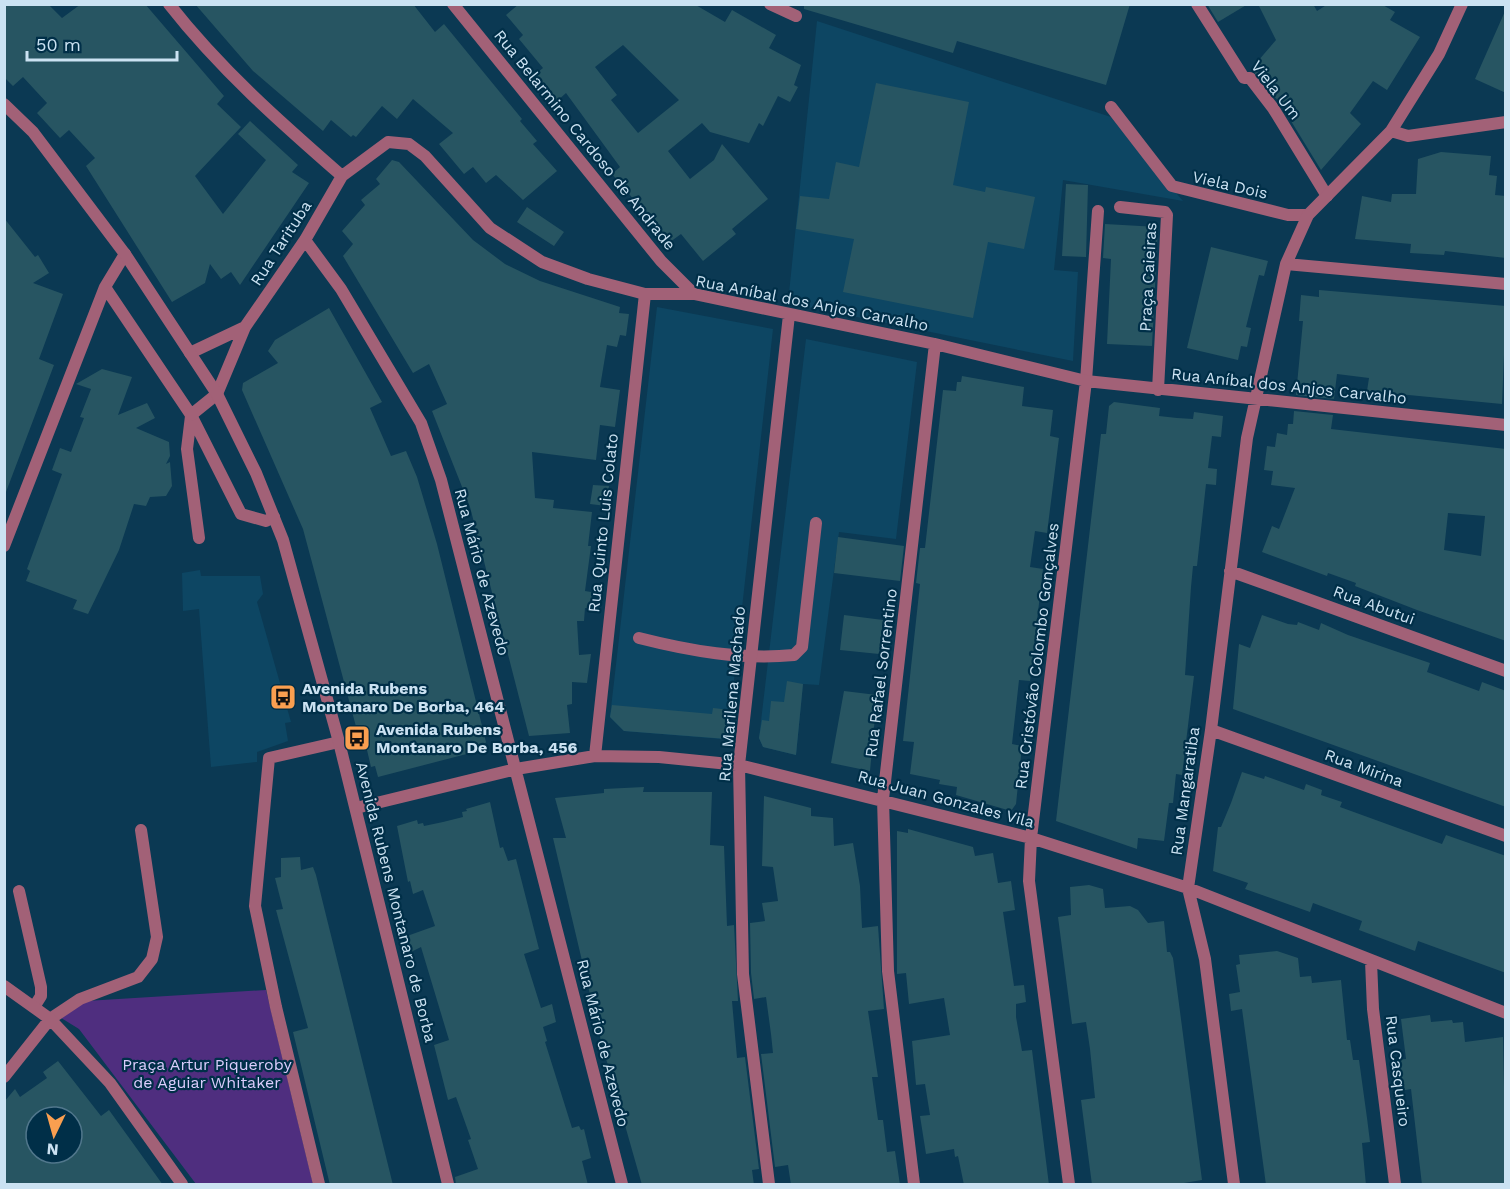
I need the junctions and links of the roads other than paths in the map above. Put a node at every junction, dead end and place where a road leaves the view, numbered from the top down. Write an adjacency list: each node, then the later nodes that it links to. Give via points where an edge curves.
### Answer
1 (168, 4): 11 (street, via 246,91)
2 (453, 4): 22 (street, Rua Belarmino Cardoso de Andrade, via 661,261)
3 (770, 4): 6 (street)
4 (1197, 4): 12 (street, Viela Um, via 1244,78 1250,78 1273,108)
5 (1462, 4): 10 (street, via 1438,54)
6 (796, 16)
7 (4, 104): 17 (street, Avenida Rubens Montanaro de Borba, via 33,132)
8 (1111, 107): 15 (street, Viela Dois, via 1172,186 1279,213)
9 (1506, 122): 10 (street, via 1408,136)
10 (1391, 131): 12 (street)
11 (342, 176): 16 (street, Rua Tarituba); 21 (street, Rua Aníbal dos Anjos Carvalho, via 388,142 409,144 425,156 490,228 515,246 588,279)
12 (1327, 196): 15 (street)
13 (1120, 207): 28 (street, Praça Caieiras, via 1167,215)
14 (1098, 211): 27 (street, Rua Cristóvão Colombo Gonçalves)
15 (1308, 215): 18 (street, Rua Mangaratiba)
16 (305, 240): 24 (street, Rua Tarituba); 45 (street, Rua Mário de Azevedo, via 341,289 421,423 441,480)
17 (125, 254): 20 (street); 26 (street, Avenida Rubens Montanaro de Borba)
18 (1286, 264): 19 (street); 30 (street, Rua Mangaratiba)
19 (1506, 284)
20 (105, 287): 31 (street); 36 (street)
21 (645, 294): 22 (street, Rua Aníbal dos Anjos Carvalho); 43 (street, Rua Quinto Luis Colato)
22 (694, 294): 23 (street, Rua Aníbal dos Anjos Carvalho)
23 (789, 315): 25 (street, Rua Aníbal dos Anjos Carvalho); 39 (street, Rua Marilena Machado)
24 (245, 327): 26 (street); 29 (street, Rua Tarituba)
25 (935, 344): 27 (street, Rua Aníbal dos Anjos Carvalho); 46 (street, Rua Rafael Sorrentino)
26 (190, 353): 29 (street, Avenida Rubens Montanaro de Borba)
27 (1086, 381): 28 (street, Rua Aníbal dos Anjos Carvalho); 50 (street, Rua Cristóvão Colombo Gonçalves)
28 (1158, 390): 30 (street, Rua Aníbal dos Anjos Carvalho)
29 (217, 394): 31 (street); 33 (street, Avenida Rubens Montanaro de Borba)
30 (1254, 400): 32 (street, Rua Aníbal dos Anjos Carvalho); 37 (street, Rua Mangaratiba)
31 (191, 414): 33 (street, via 241,513 255,520); 35 (street, via 187,449)
32 (1506, 425)
33 (274, 517): 42 (street, Avenida Rubens Montanaro de Borba)
34 (816, 523): 39 (street, via 802,647 794,655)
35 (199, 538)
36 (4, 546)
37 (1230, 571): 40 (street, Rua Abutui); 41 (street, Rua Mangaratiba)
38 (639, 638): 39 (street, via 693,651)
39 (751, 656): 44 (street, Rua Marilena Machado)
40 (1506, 671)
41 (1211, 730): 49 (street, Rua Mirina); 51 (street, Rua Mangaratiba)
42 (339, 742): 47 (street, Avenida Rubens Montanaro de Borba); 60 (street, via 269,758 255,906)
43 (596, 756): 44 (street, Rua Juan Gonzales Vila); 45 (street, Rua Juan Gonzales Vila)
44 (739, 765): 46 (street, Rua Juan Gonzales Vila); 63 (street, Rua Marilena Machado, via 743,974)
45 (516, 769): 47 (street, Rua Juan Gonzales Vila); 62 (street, Rua Mário de Azevedo)
46 (882, 799): 50 (street, Rua Juan Gonzales Vila); 64 (street, Rua Rafael Sorrentino, via 888,971)
47 (356, 808): 61 (street, Avenida Rubens Montanaro de Borba)
48 (141, 830): 57 (street, via 157,937 152,959 138,977 80,999)
49 (1506, 836)
50 (1031, 838): 51 (street, Rua Juan Gonzales Vila); 65 (street, Rua Cristóvão Colombo Gonçalves, via 1029,881)
51 (1188, 888): 53 (street, Rua Juan Gonzales Vila); 66 (street, Rua Mangaratiba, via 1204,959)
52 (19, 891): 55 (street, via 41,987)
53 (1371, 961): 56 (street, Rua Juan Gonzales Vila); 67 (street, Rua Casqueiro)
54 (4, 986): 55 (street)
55 (34, 1007): 57 (street)
56 (1506, 1013)
57 (50, 1019): 58 (street); 59 (street, via 110,1083)
58 (4, 1077)
59 (182, 1185)
60 (320, 1185)
61 (448, 1185)
62 (622, 1185)
63 (769, 1185)
64 (914, 1185)
65 (1069, 1185)
66 (1234, 1185)
67 (1395, 1185)

